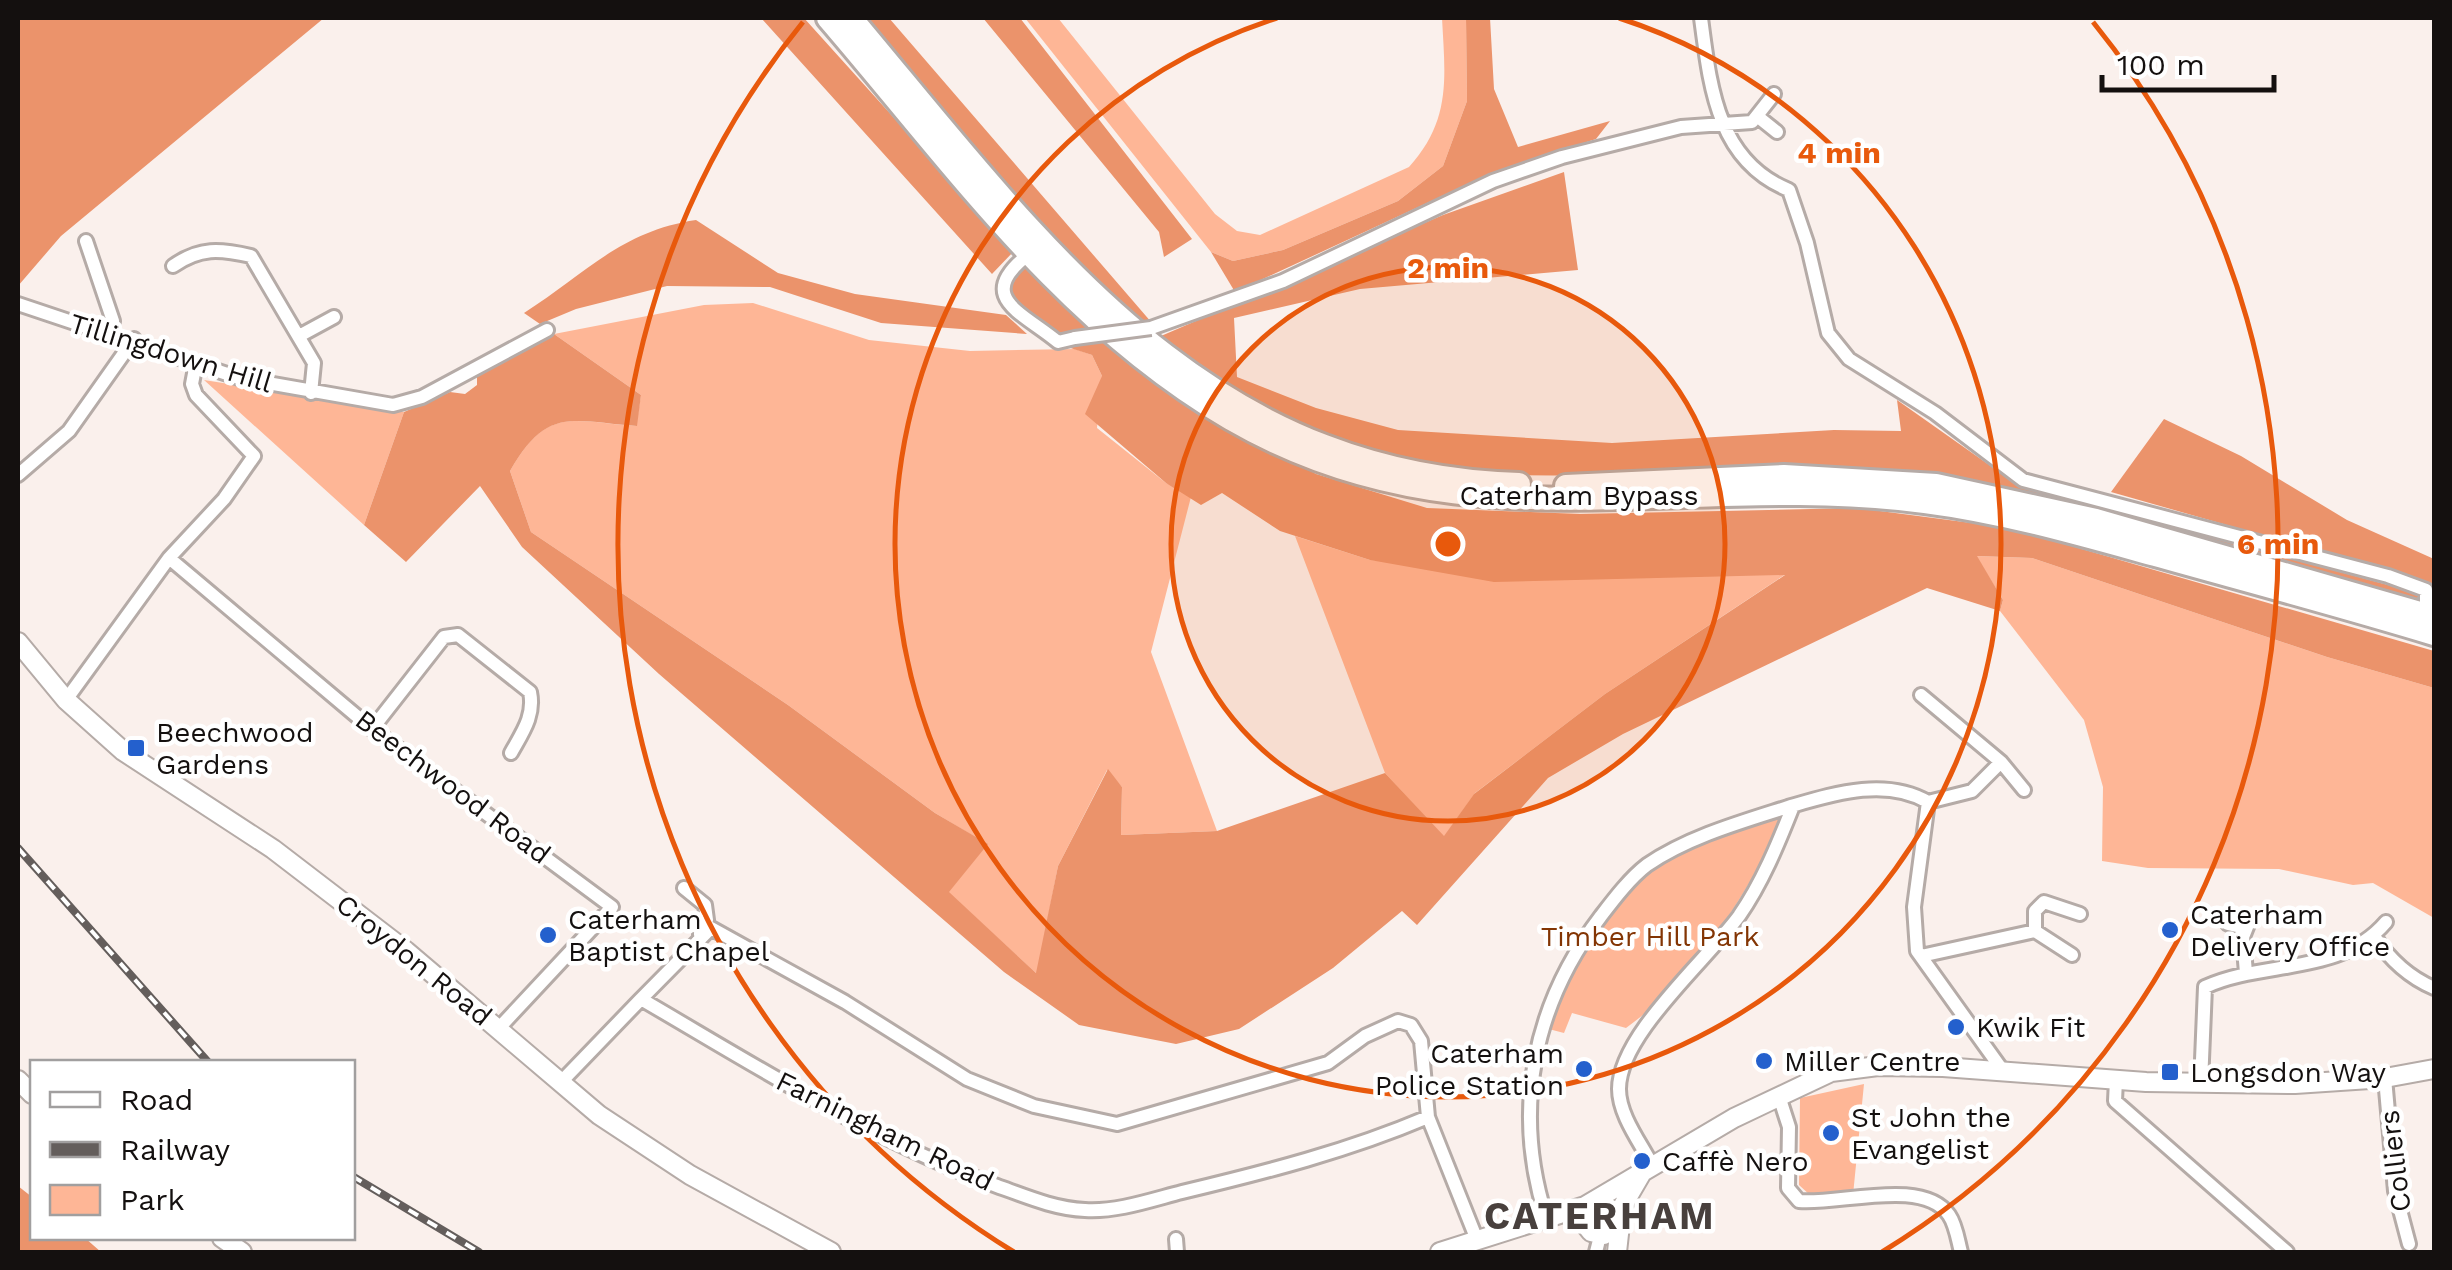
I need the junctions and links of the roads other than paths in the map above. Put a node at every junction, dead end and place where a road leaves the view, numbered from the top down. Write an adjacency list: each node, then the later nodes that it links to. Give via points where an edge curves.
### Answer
1 (828, 18): 9 (highway, Caterham Bypass)
2 (851, 18): 21 (highway, Caterham Bypass, via 1050,254 1109,312 1216,392 1350,454 1498,484 1784,476 1936,485 2096,520)
3 (1701, 18): 6 (street)
4 (1774, 94): 5 (street)
5 (1757, 116): 6 (street, via 1752,122); 7 (street)
6 (1719, 121): 9 (street, bridge, via 1562,157 1493,181 1283,281 1151,328 1058,342 1011,308 1001,287); 21 (street, via 1746,165 1789,190 1828,333 1849,359 2024,480 2388,576 2426,590)
7 (1778, 132)
8 (86, 241): 14 (street, via 113,321)
9 (1028, 254): 21 (highway, Caterham Bypass, via 1102,327 1186,390 1278,442 1376,478 1491,499 1770,494 1928,502)
10 (174, 266): 15 (street, via 192,253 218,248 251,256)
11 (18, 304): 14 (street, Tillingdown Hill)
12 (334, 317): 15 (street)
13 (547, 330): 18 (street, Tillingdown Hill, via 422,397 392,405)
14 (111, 333): 16 (street, Tillingdown Hill)
15 (299, 336): 18 (street, via 314,363)
16 (134, 339): 17 (street, Tillingdown Hill); 19 (street, via 68,430)
17 (196, 364): 18 (street, Tillingdown Hill); 20 (street, via 196,396 254,456)
18 (311, 393)
19 (18, 475)
20 (169, 558): 24 (street); 25 (street, Beechwood Road)
21 (2432, 622)
22 (18, 642): 24 (main road, Croydon Road)
23 (1921, 695): 27 (street)
24 (66, 700): 43 (main road, Croydon Road, via 123,751 273,849)
25 (372, 729): 26 (street, via 444,638 458,636 530,692 533,706); 43 (street, Beechwood Road, via 612,907)
26 (511, 753)
27 (2002, 762): 28 (street); 29 (street, via 1972,791)
28 (2024, 790)
29 (1928, 802): 30 (street, via 1908,791 1872,789); 39 (street, via 1914,907)
30 (1793, 806): 52 (street, via 1742,911 1638,1034 1622,1066 1620,1102); 54 (street, via 1732,825 1646,866 1576,948 1532,1060 1531,1170)
31 (684, 888): 36 (street, via 705,905)
32 (2080, 914): 35 (street, via 2044,902 2035,911)
33 (2386, 922): 37 (street)
34 (2228, 924): 40 (street, via 2248,923)
35 (2035, 931): 38 (street); 39 (street)
36 (699, 936): 42 (street); 51 (street, via 711,928 755,949 967,1079 1082,1120 1117,1124 1159,1115 1328,1063 1364,1036 1398,1022 1411,1024 1420,1041)
37 (2374, 936): 40 (street, via 2316,963); 41 (street, via 2388,957)
38 (2072, 954)
39 (1920, 956): 45 (street)
40 (2246, 972): 49 (street, via 2205,987)
41 (2434, 988)
42 (641, 998): 48 (street); 51 (street, Farningham Road, via 895,1140 966,1174 1083,1210 1135,1204 1304,1162)
43 (499, 1028): 48 (main road, Croydon Road)
44 (2434, 1069): 46 (main road)
45 (2003, 1071): 47 (main road); 50 (main road, via 1878,1066 1831,1072)
46 (2385, 1078): 49 (main road); 58 (street, Colliers, via 2395,1191)
47 (2116, 1080): 49 (main road); 63 (street, via 2115,1101)
48 (561, 1082): 59 (main road, Croydon Road, via 639,1144)
49 (2201, 1084)
50 (1778, 1096): 52 (main road); 62 (street, via 1789,1127 1792,1194 1806,1202 1924,1198 1950,1216)
51 (1428, 1117): 56 (street)
52 (1648, 1168): 53 (main road); 55 (main road)
53 (1591, 1202): 54 (main road); 55 (main road, via 1611,1200); 57 (main road, via 1583,1222)
54 (1540, 1220): 56 (main road); 57 (main road)
55 (1619, 1220): 57 (main road); 61 (main road)
56 (1477, 1240): 60 (main road)
57 (1595, 1242)
58 (2410, 1244)
59 (831, 1252)
60 (1440, 1252)
61 (1617, 1252)
62 (1961, 1252)
63 (2287, 1252)

